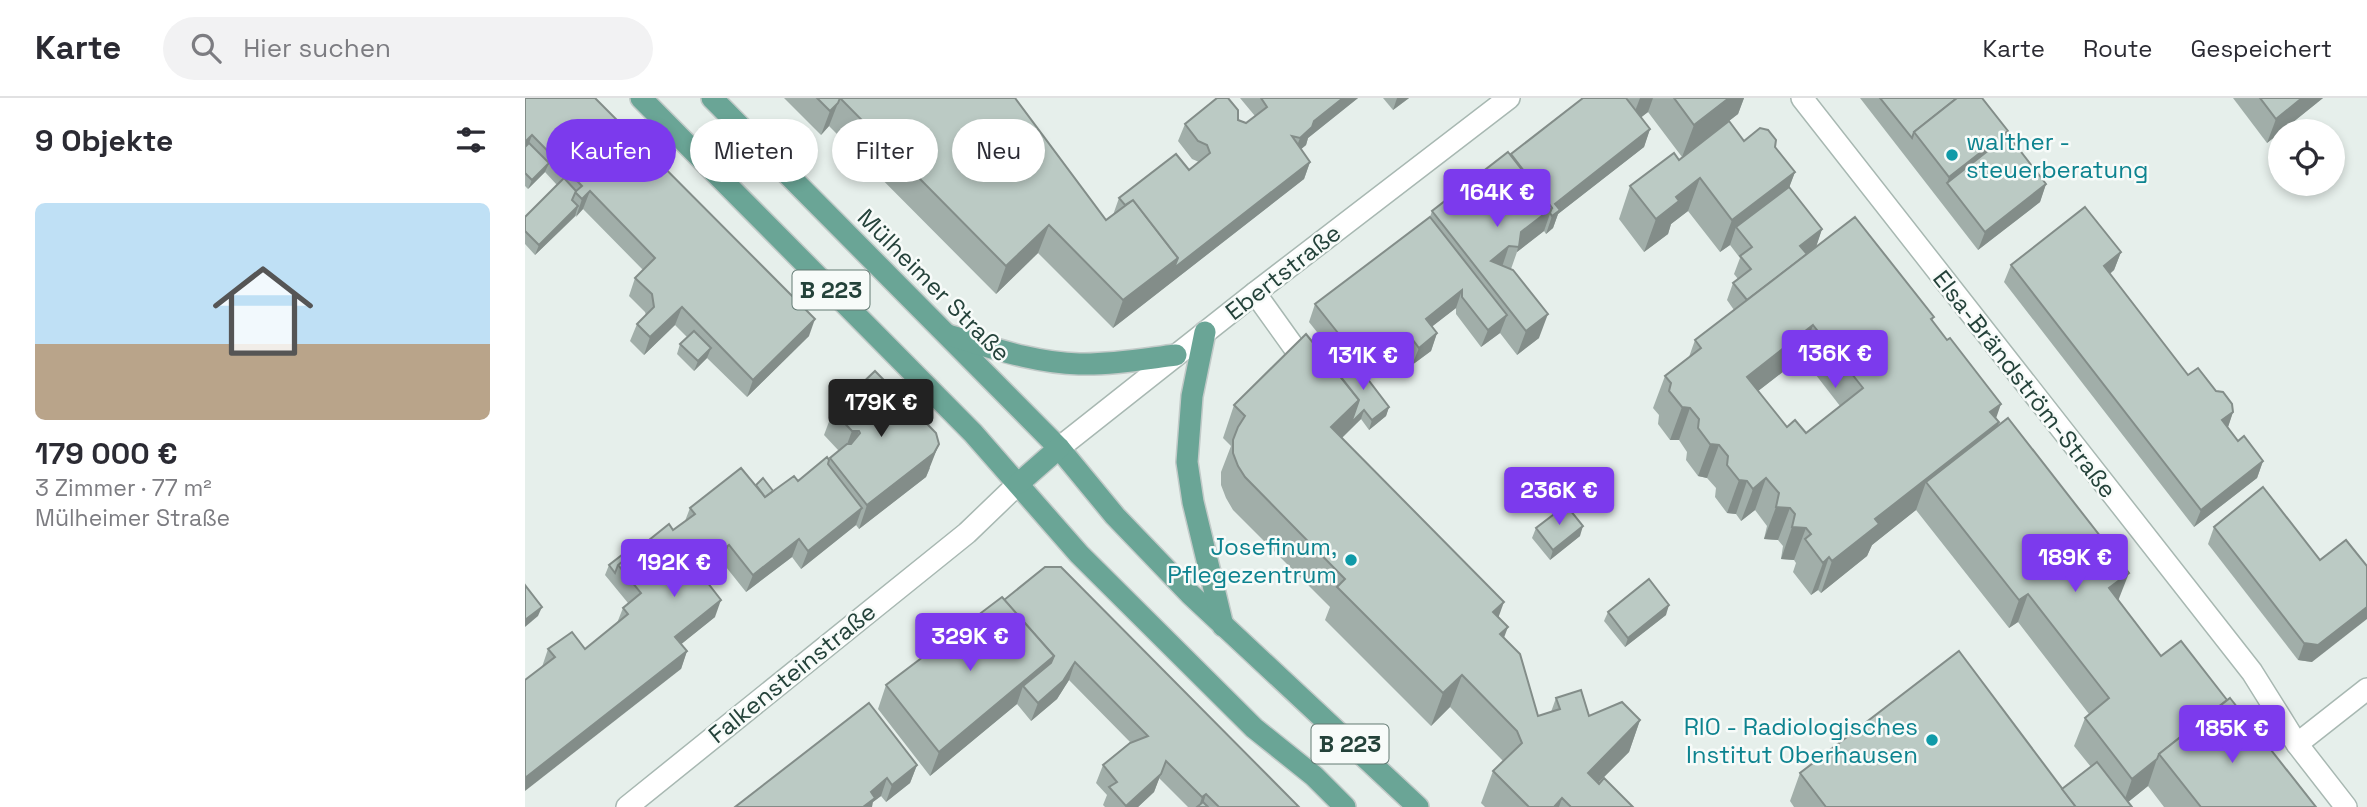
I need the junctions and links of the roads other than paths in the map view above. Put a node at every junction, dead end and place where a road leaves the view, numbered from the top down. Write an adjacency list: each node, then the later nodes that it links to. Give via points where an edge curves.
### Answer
1 (642, 98): 11 (main road, B 223)
2 (712, 98): 7 (main road, Mülheimer Straße / B 223)
3 (1509, 98): 5 (street, Ebertstraße)
4 (1802, 98): 14 (street, Elsa-Brändström-Straße, via 2252,672)
5 (1255, 293): 6 (street, Ebertstraße); 9 (street)
6 (1205, 332): 8 (street, Ebertstraße); 12 (main road, via 1192,396 1187,462)
7 (947, 334): 8 (main road, via 1061,363); 10 (main road, Mülheimer Straße / B 223)
8 (1176, 355): 10 (street, Ebertstraße)
9 (1303, 360)
10 (1059, 448): 11 (main road); 12 (main road, Mülheimer Straße / B 223, via 1115,516)
11 (1019, 483): 15 (street, Falkensteinstraße, via 967,533); 16 (main road, B 223, via 1079,554 1177,653 1254,729)
12 (1223, 626): 17 (main road, Mülheimer Straße / B 223)
13 (2367, 689): 14 (street)
14 (2298, 744): 18 (street, Elsa-Brändström-Straße)
15 (627, 807)
16 (1345, 807)
17 (1417, 807)
18 (2346, 807)

